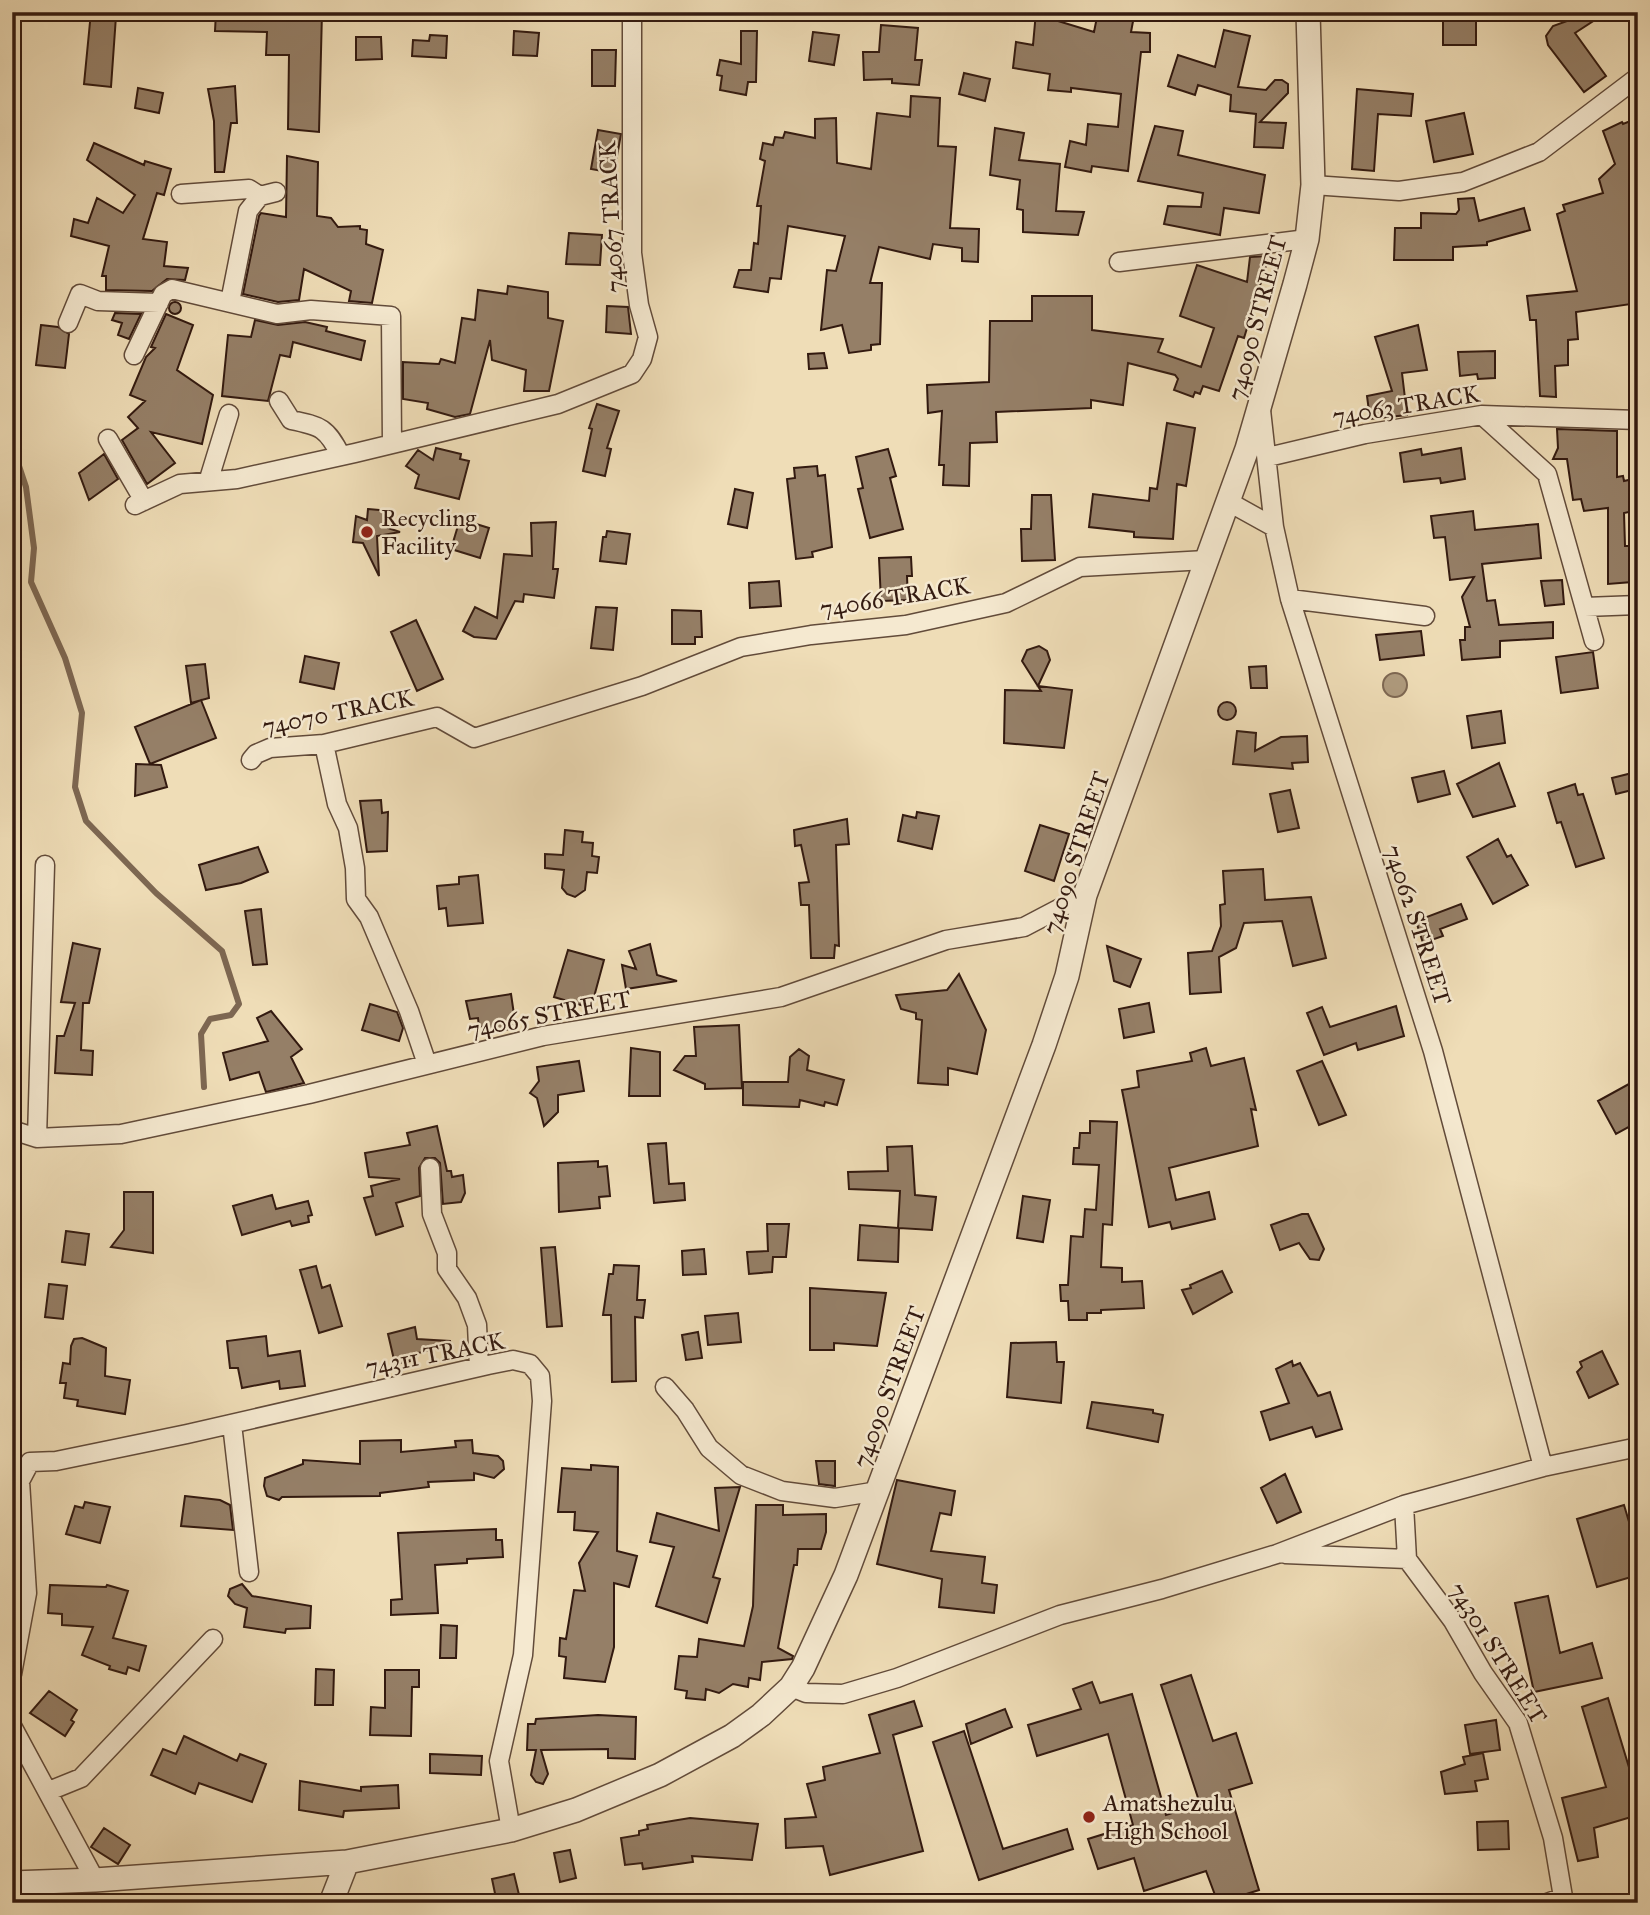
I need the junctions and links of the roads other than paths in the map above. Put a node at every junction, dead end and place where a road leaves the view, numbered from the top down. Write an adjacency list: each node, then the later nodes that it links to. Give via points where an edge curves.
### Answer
1 (632, 12): 18 (street, 74067 TRACK, via 632,253 648,337 642,359 632,374 558,404)
2 (1308, 12): 4 (street, 74090 STREET)
3 (1638, 77): 4 (street, via 1539,152 1463,182 1399,191)
4 (1313, 185): 6 (street, 74090 STREET)
5 (181, 194): 8 (street, via 249,189 268,194 248,211)
6 (1307, 239): 7 (street); 12 (street, 74090 STREET)
7 (1119, 262)
8 (230, 302): 9 (street, via 172,289); 18 (street, via 277,314 311,310 391,316)
9 (159, 303): 10 (street, via 98,301 80,294); 11 (street)
10 (68, 323)
11 (134, 355)
12 (1264, 397): 20 (street, 74062 STREET, via 1260,413); 22 (street, 74090 STREET)
13 (279, 401): 19 (street, via 291,420 317,425 331,436)
14 (229, 414): 21 (street)
15 (1482, 415): 16 (street, 74063 TRACK); 20 (street, 74063 TRACK, via 1366,434); 27 (street, via 1548,474)
16 (1638, 420)
17 (108, 439): 21 (street, 74067 TRACK, via 139,503 180,484)
18 (392, 443): 19 (street, 74067 TRACK)
19 (341, 456): 21 (street, 74067 TRACK, via 237,479)
20 (1268, 457): 23 (street, 74062 STREET)
21 (209, 480)
22 (1227, 501): 23 (street); 24 (street, 74090 STREET)
23 (1274, 527): 25 (street, 74062 STREET)
24 (1206, 560): 30 (street, 74066 TRACK, via 1080,567 1006,603 906,625 741,647); 34 (street, 74090 STREET)
25 (1290, 598): 28 (street); 43 (street, 74062 STREET, via 1433,1051)
26 (1638, 606): 27 (street)
27 (1585, 607): 29 (street)
28 (1425, 616)
29 (1594, 641)
30 (594, 702): 31 (street, 74070 TRACK, via 474,738 437,717)
31 (324, 744): 32 (street, 74070 TRACK, via 270,748); 35 (street, via 337,804 348,828 356,899 369,917)
32 (251, 760)
33 (46, 865): 37 (street)
34 (1085, 895): 35 (street, 74065 STREET, via 1024,927 946,940 782,997 543,1036); 44 (street, 74090 STREET, via 1067,976 1044,1045)
35 (427, 1064): 37 (street, 74065 STREET, via 121,1134)
36 (12, 1130): 37 (street, 74065 STREET)
37 (37, 1138)
38 (430, 1168): 39 (street, via 432,1213 447,1253 447,1269 467,1298 477,1325)
39 (479, 1367): 41 (street, 74311 TRACK); 54 (street, 74311 TRACK, via 513,1360 530,1364 540,1376 542,1401 523,1655 499,1761)
40 (664, 1387): 44 (street, via 709,1448 740,1475 782,1491 835,1499)
41 (232, 1424): 48 (street); 50 (street, 74311 TRACK, via 56,1461 30,1462 20,1481 27,1592)
42 (1638, 1447): 43 (street)
43 (1543, 1466): 45 (street)
44 (878, 1491): 51 (street, 74090 STREET, via 846,1575)
45 (1404, 1505): 46 (street); 47 (street)
46 (1277, 1554): 47 (street); 51 (street, via 1060,1615 843,1694 806,1693)
47 (1407, 1559): 58 (street, 74301 STREET, via 1518,1723 1553,1838)
48 (249, 1572)
49 (213, 1639): 53 (street, via 81,1778)
50 (12, 1674)
51 (791, 1687): 54 (street, via 732,1736 660,1775 576,1810)
52 (12, 1727): 53 (street)
53 (49, 1791): 56 (street)
54 (511, 1830): 55 (street)
55 (346, 1862): 56 (street); 59 (street)
56 (95, 1880): 57 (street)
57 (12, 1883)
58 (1561, 1901)
59 (331, 1903)

